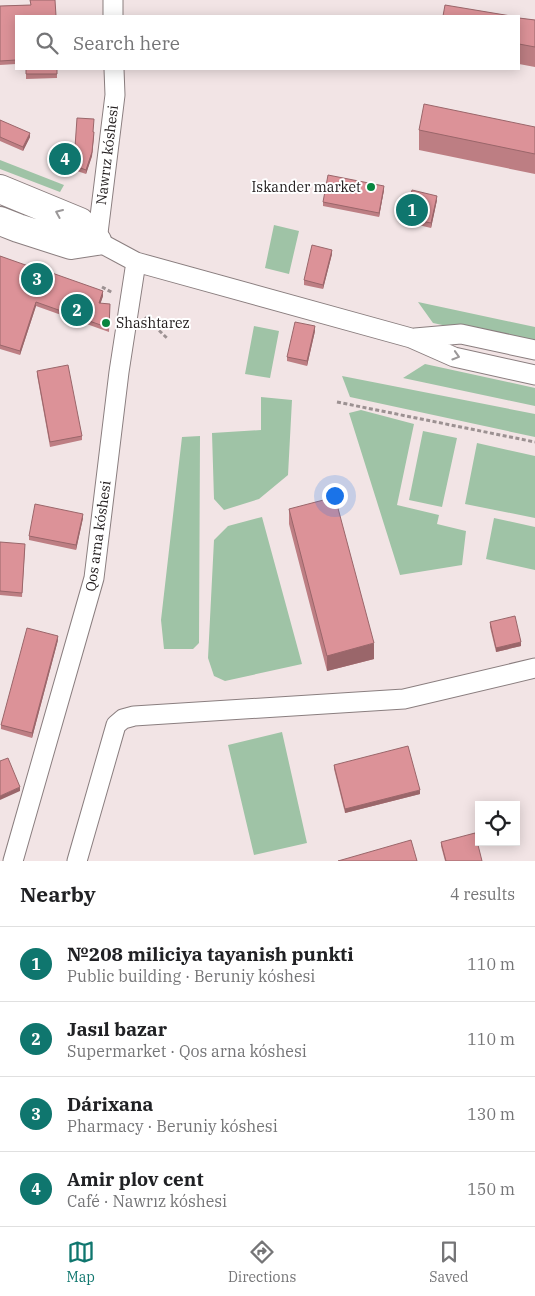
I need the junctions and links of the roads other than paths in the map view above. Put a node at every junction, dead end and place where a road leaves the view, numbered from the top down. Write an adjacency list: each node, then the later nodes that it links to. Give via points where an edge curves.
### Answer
1 (113, 0): 2 (street)
2 (114, 15)
3 (114, 70): 6 (street, Nawrız kóshesi, via 115,96)
4 (0, 189): 6 (street, one-way to 4, via 80,222)
5 (0, 221): 6 (street, via 71,245)
6 (97, 241): 7 (street)
7 (136, 262): 8 (street); 12 (street, Qos arna kóshesi, via 94,578)
8 (411, 338): 9 (street, via 461,334); 10 (street, one-way to 10, via 454,357)
9 (535, 350)
10 (535, 375)
11 (535, 668): 13 (street, via 404,698 123,719 116,725)
12 (13, 861)
13 (77, 861)

